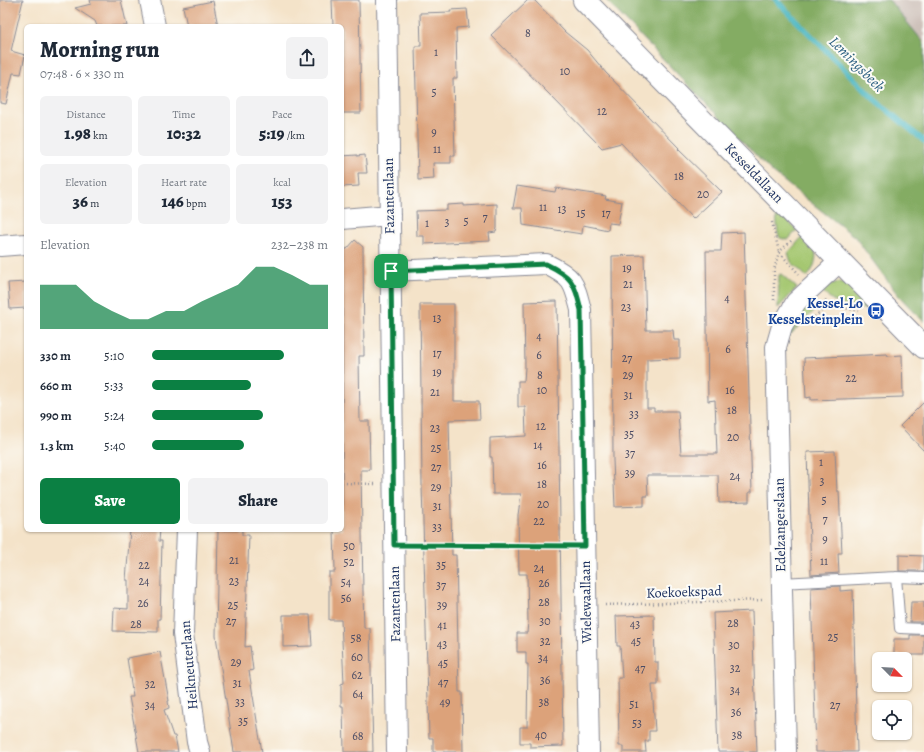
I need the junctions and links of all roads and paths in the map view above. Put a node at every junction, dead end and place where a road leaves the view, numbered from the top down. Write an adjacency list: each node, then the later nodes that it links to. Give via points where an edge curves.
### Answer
1 (150, 0): 4 (street)
2 (387, 0): 5 (street, Fazantenlaan)
3 (584, 0): 11 (street, Kesseldallaan)
4 (155, 24)
5 (390, 215): 7 (street); 12 (street, Fazantenlaan)
6 (772, 218): 10 (path)
7 (344, 219)
8 (24, 244): 9 (street)
9 (0, 246)
10 (778, 252)
11 (840, 260): 13 (street, Kesseldallaan); 21 (street, Edelzangerslaan, via 796,302 782,326 776,347)
12 (391, 271): 15 (street, Fazantenlaan); 18 (street, Wielewaallaan, via 546,264 565,273 576,288 581,310)
13 (924, 347)
14 (344, 483): 15 (path)
15 (394, 484): 17 (street, Fazantenlaan)
16 (187, 532): 24 (street, Heikneuterlaan, via 183,634)
17 (394, 545): 18 (path); 25 (street, Fazantenlaan)
18 (585, 546): 22 (street, Wielewaallaan)
19 (896, 577): 20 (lane); 21 (lane); 23 (lane, via 900,628)
20 (924, 578)
21 (781, 591): 22 (path, Koekoekspad); 27 (street, Edelzangerslaan)
22 (586, 605): 26 (street, Wielewaallaan)
23 (924, 629)
24 (200, 752)
25 (397, 752)
26 (589, 752)
27 (786, 752)

